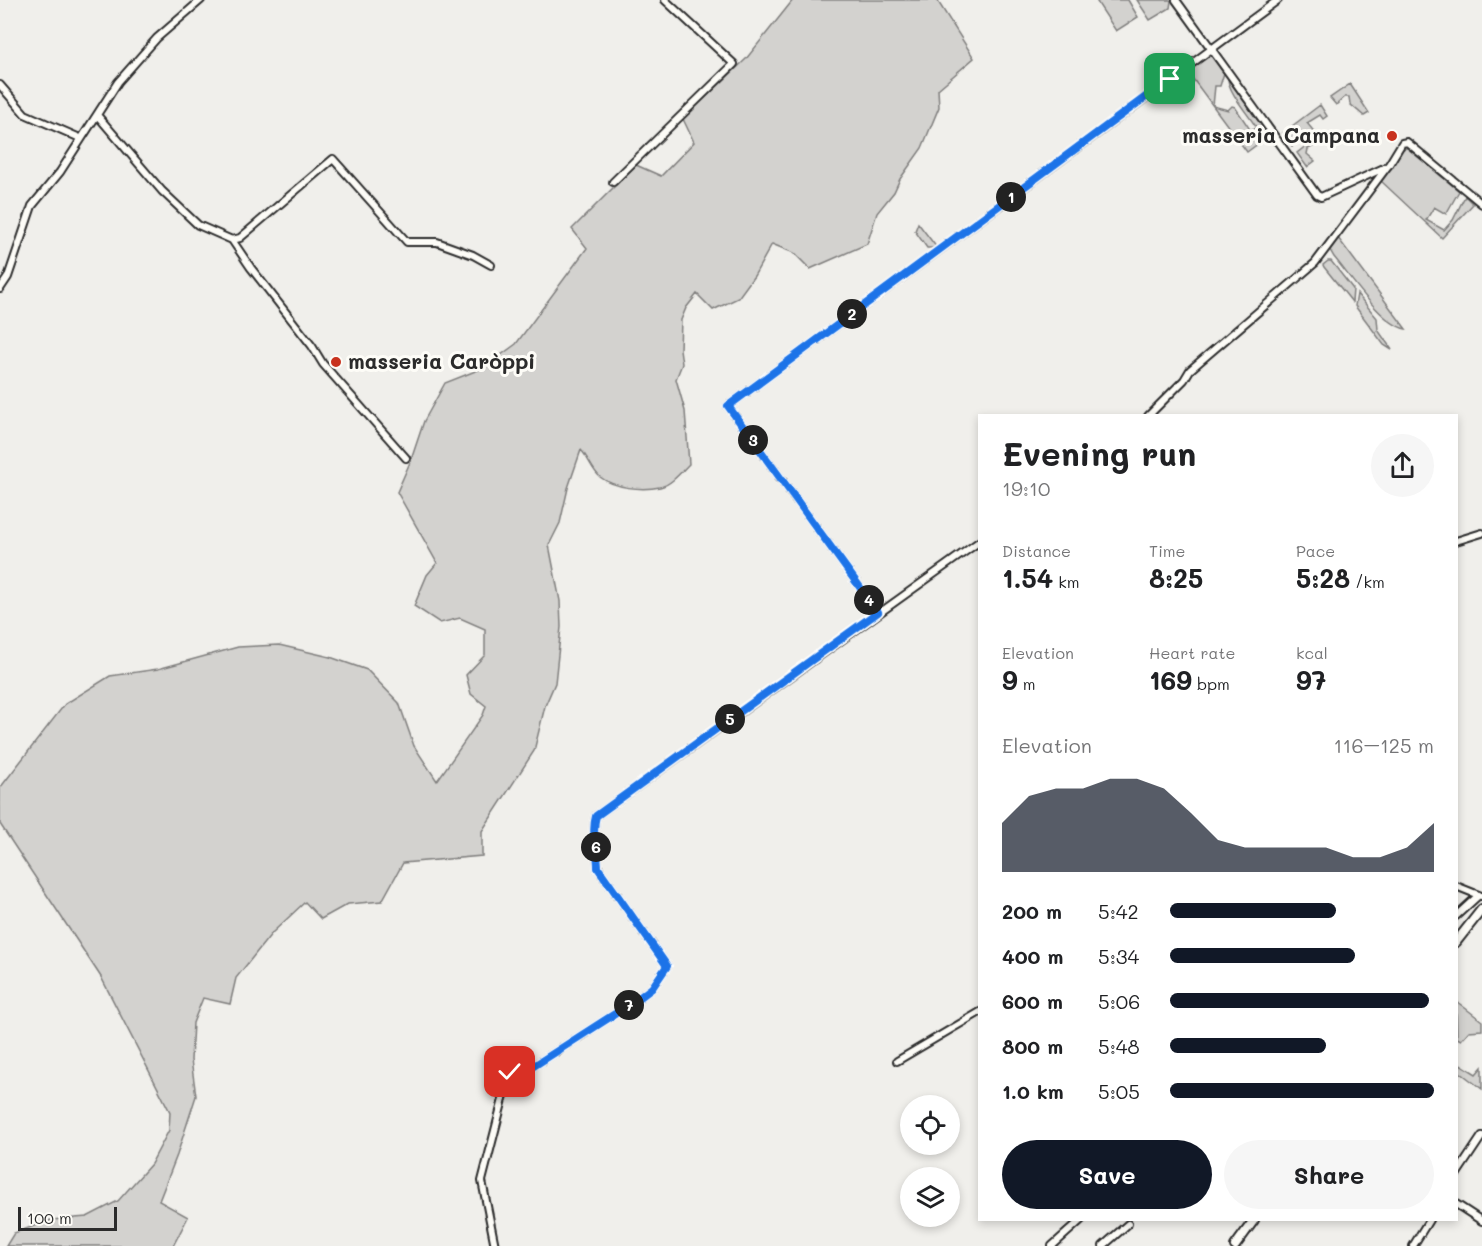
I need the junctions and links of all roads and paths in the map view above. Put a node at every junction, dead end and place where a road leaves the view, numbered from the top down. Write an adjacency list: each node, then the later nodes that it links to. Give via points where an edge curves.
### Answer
1 (201, 0): 7 (street, via 157,38 118,82)
2 (665, 0): 10 (street, via 734,64)
3 (1176, 0): 5 (street)
4 (1278, 0): 5 (street)
5 (1212, 49): 9 (street, via 1317,195 1322,197); 20 (street, via 728,406)
6 (0, 85): 8 (street, via 25,114)
7 (97, 115): 8 (street); 12 (street, via 198,225)
8 (80, 138): 14 (street, via 60,172 32,206 8,277)
9 (1388, 166): 11 (street, via 1402,143 1407,142); 15 (street, via 1315,263 1190,370)
10 (613, 182)
11 (1482, 204)
12 (232, 240): 13 (street, via 240,238 333,159 408,242 437,242); 16 (street, via 323,364)
13 (491, 265)
14 (0, 289)
15 (1150, 414)
16 (406, 458)
17 (1482, 533): 18 (street)
18 (1458, 540)
19 (978, 542): 20 (street)
20 (878, 612): 36 (street, via 596,816 592,828 598,868 667,966 652,988 635,1001 526,1071 510,1072 482,1181)
21 (1458, 887): 22 (street)
22 (1481, 896): 24 (street)
23 (1482, 909): 25 (street)
24 (1458, 914)
25 (1458, 939)
26 (978, 1013): 27 (street)
27 (897, 1061)
28 (1482, 1136): 29 (street)
29 (1458, 1172)
30 (1458, 1205): 34 (street)
31 (1080, 1221): 37 (street)
32 (1253, 1221): 39 (street)
33 (1428, 1221): 40 (street)
34 (1482, 1221)
35 (1128, 1224): 38 (street)
36 (495, 1246)
37 (1052, 1246)
38 (1104, 1246)
39 (1235, 1246)
40 (1413, 1246)

